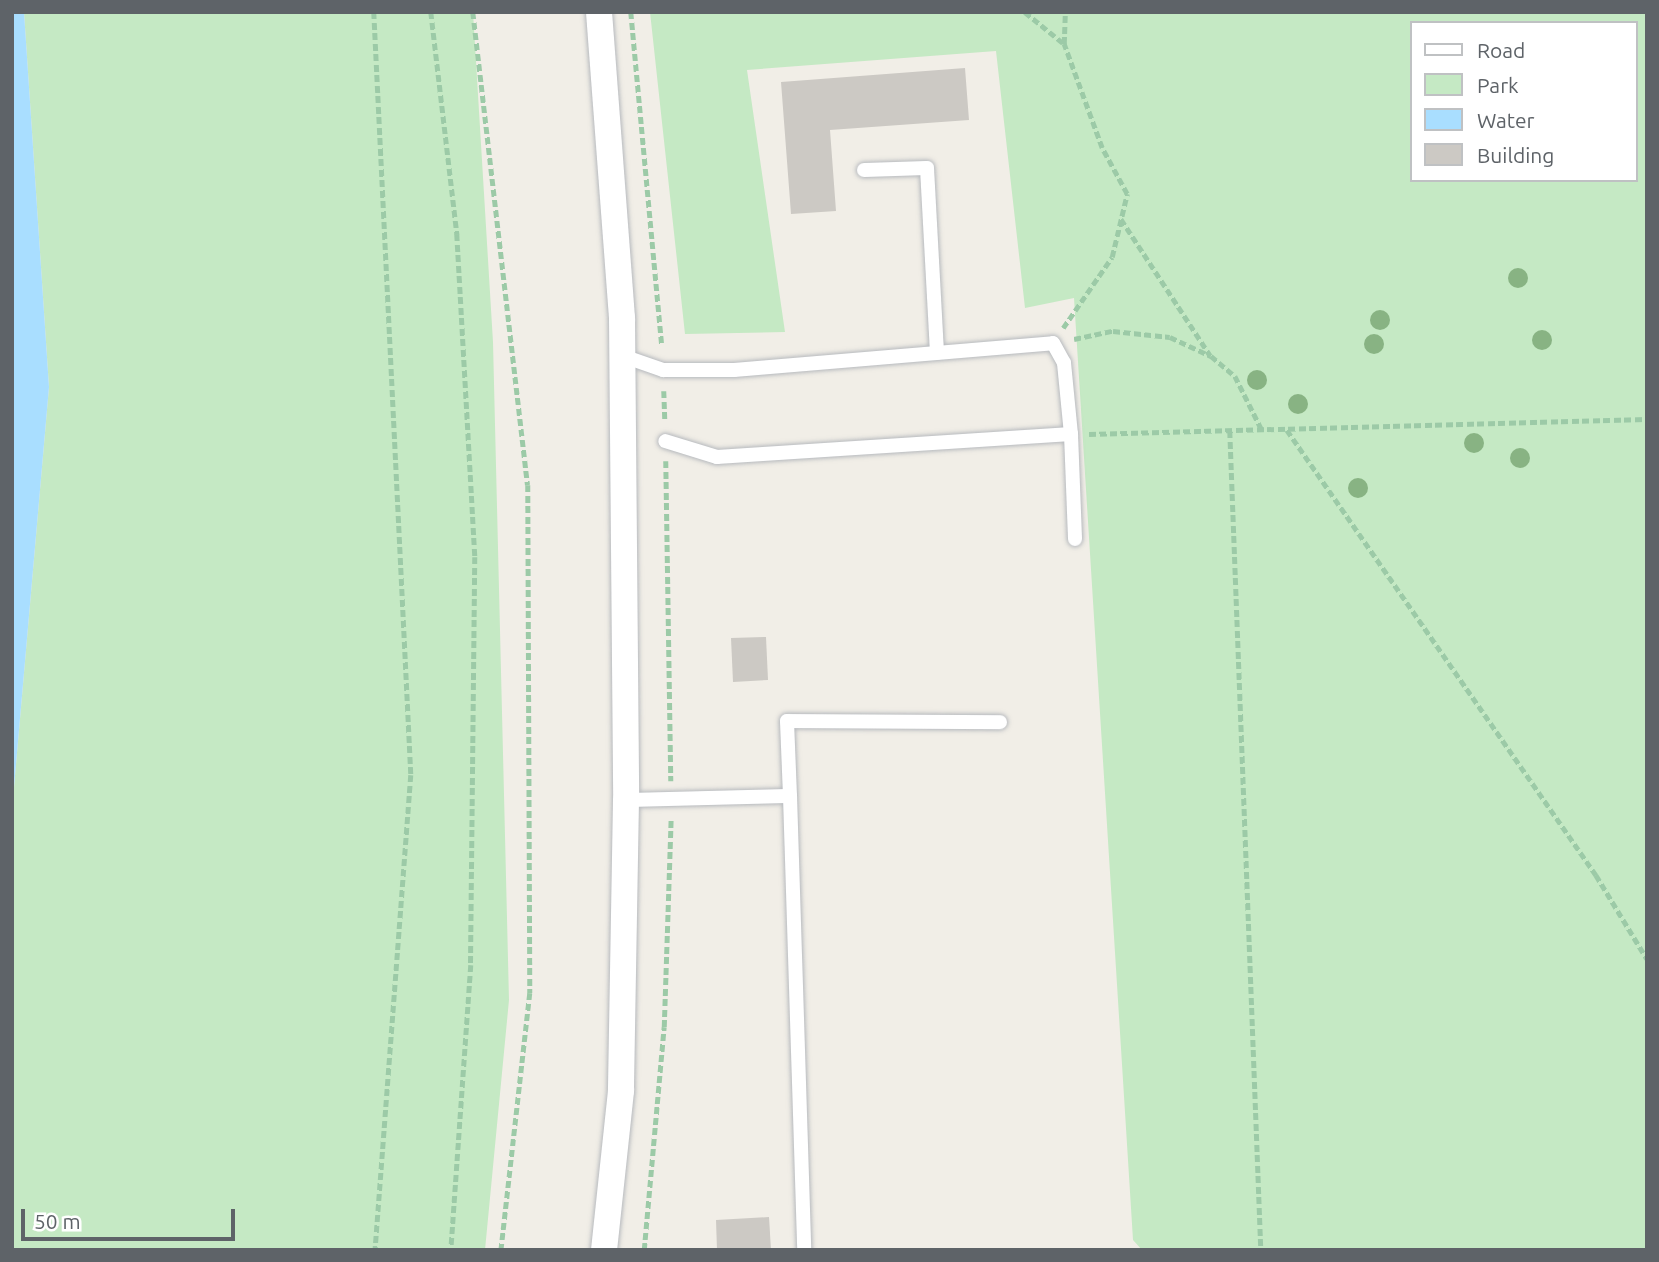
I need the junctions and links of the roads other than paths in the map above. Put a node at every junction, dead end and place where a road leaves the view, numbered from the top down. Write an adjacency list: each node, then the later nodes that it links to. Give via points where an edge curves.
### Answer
1 (599, 12): 4 (street)
2 (864, 170): 3 (lane, via 927,169)
3 (937, 353): 4 (lane, via 734,370 663,370); 5 (lane, via 1053,343 1064,363)
4 (620, 355): 10 (street)
5 (1071, 434): 6 (lane, via 717,457); 7 (lane)
6 (665, 441)
7 (1075, 539)
8 (1000, 722): 9 (lane, via 787,721)
9 (790, 796): 10 (lane); 12 (lane)
10 (626, 800): 11 (street, via 621,1091)
11 (604, 1250)
12 (804, 1250)

